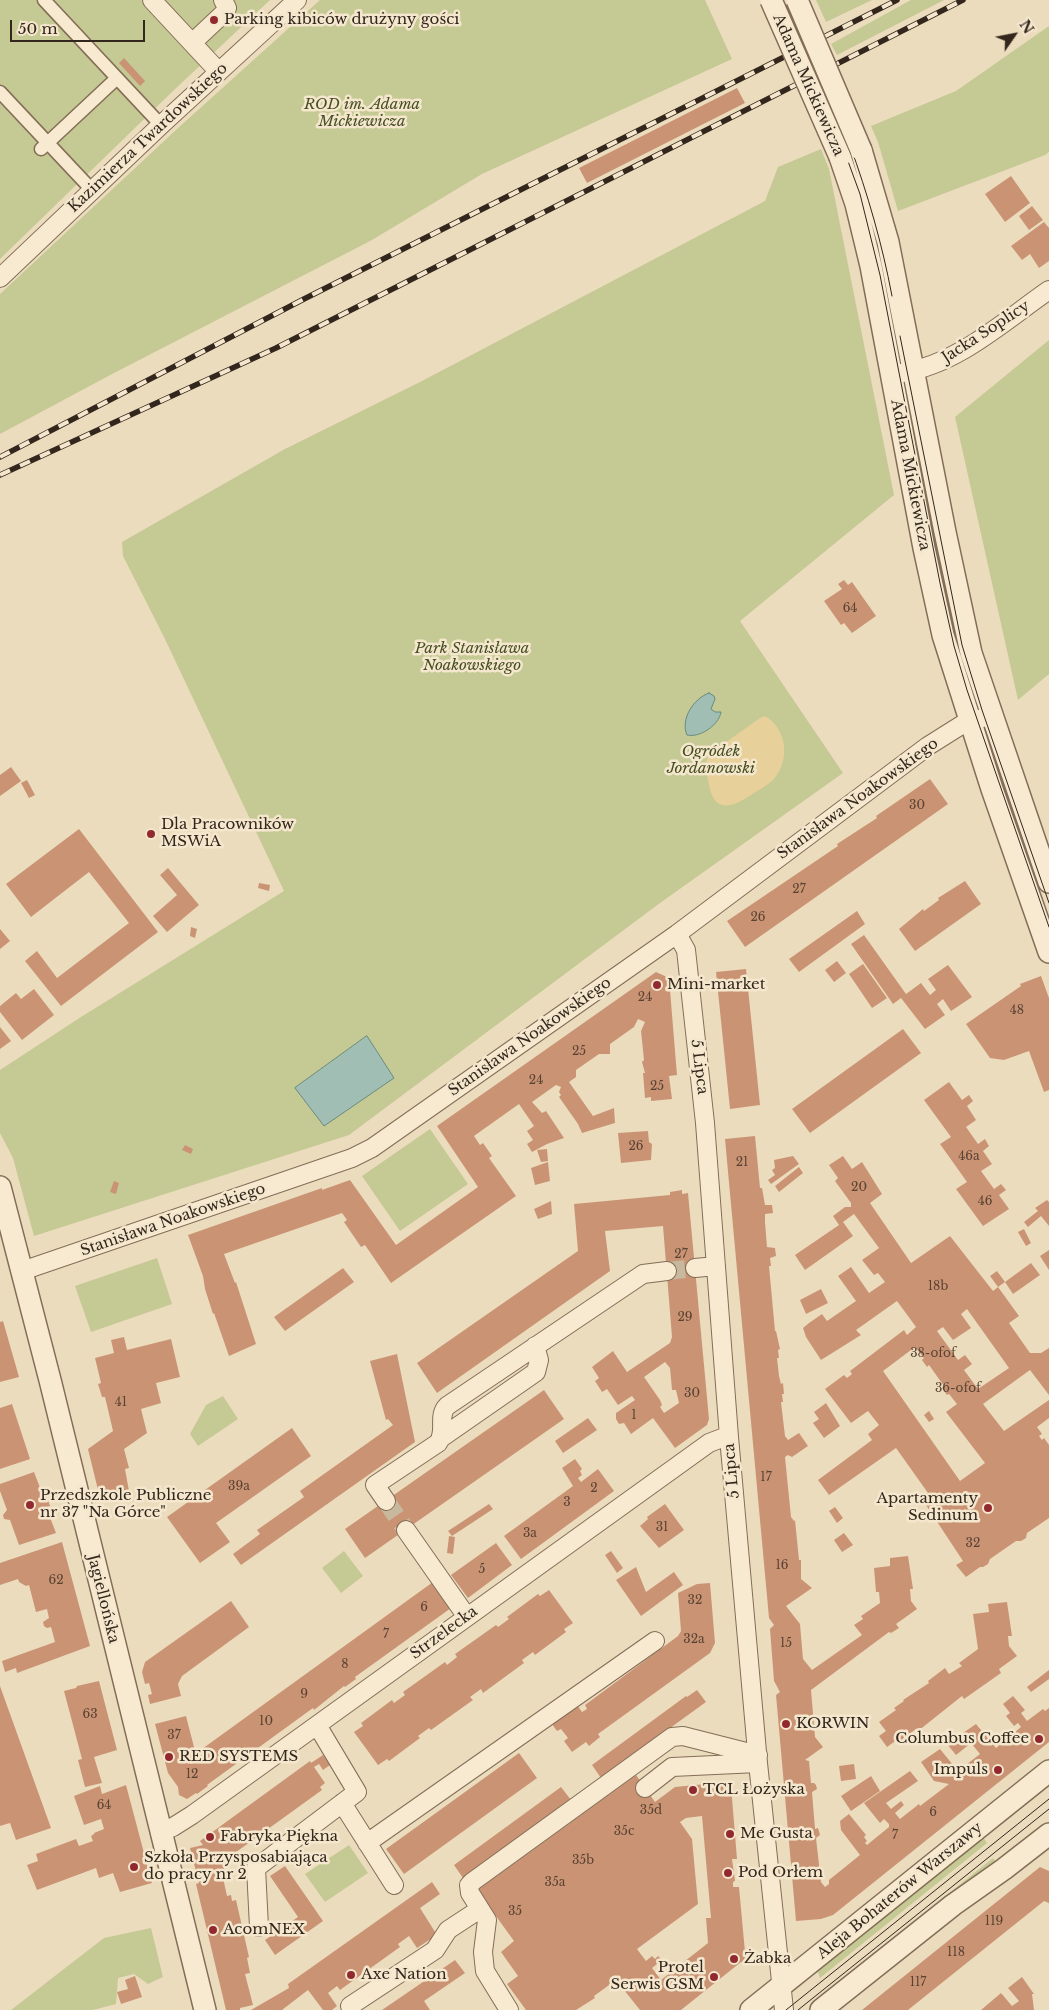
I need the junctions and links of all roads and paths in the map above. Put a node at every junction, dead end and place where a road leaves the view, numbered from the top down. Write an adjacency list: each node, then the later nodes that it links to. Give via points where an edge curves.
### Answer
1 (44, 0): 9 (street)
2 (152, 0): 7 (street)
3 (223, 0): 7 (street, via 227,8 225,12)
4 (297, 0): 8 (street, Kazimierza Twardowskiego)
5 (771, 0): 17 (street, Adama Mickiewicza, bridge, via 840,157 867,245)
6 (797, 0): 16 (street, Adama Mickiewicza, bridge, via 861,150 888,242)
7 (196, 39): 8 (street)
8 (223, 68): 11 (street, Kazimierza Twardowskiego)
9 (117, 78): 11 (street); 12 (street)
10 (0, 92): 12 (street)
11 (161, 125): 13 (street, Kazimierza Twardowskiego)
12 (44, 146): 13 (street)
13 (92, 190): 14 (street, Kazimierza Twardowskiego)
14 (0, 278)
15 (1049, 290): 16 (street, Jacka Soplicy, via 963,351 943,362)
16 (914, 371): 17 (street, Jacka Soplicy); 18 (street, Adama Mickiewicza, via 964,623)
17 (891, 375): 19 (street, Adama Mickiewicza, via 937,610)
18 (992, 715): 19 (street, Stanisława Noakowskiego); 20 (street, Adama Mickiewicza)
19 (970, 722): 21 (street, Stanisława Noakowskiego, via 907,760); 22 (street, Adama Mickiewicza)
20 (1049, 882)
21 (677, 934): 24 (street, 5 Lipca, via 686,950 688,965); 26 (street, Stanisława Noakowskiego, via 360,1155)
22 (1049, 952)
23 (0, 1187): 26 (street, Jagiellońska)
24 (716, 1266): 25 (street); 28 (street, 5 Lipca)
25 (695, 1268)
26 (22, 1271): 38 (street, Jagiellońska)
27 (667, 1271): 29 (street, via 643,1274 447,1406 442,1414 438,1442 375,1485)
28 (729, 1437): 31 (street, Strzelecka, via 709,1443); 34 (street, 5 Lipca)
29 (386, 1501)
30 (406, 1530): 31 (street)
31 (467, 1617): 33 (street, Strzelecka)
32 (655, 1641): 40 (street)
33 (317, 1725): 37 (street, via 358,1792); 38 (street, Strzelecka, via 177,1825)
34 (758, 1759): 36 (street, via 672,1767); 42 (street, via 683,1736 672,1736 472,1882 469,1890); 44 (street, 5 Lipca)
35 (1049, 1771): 44 (street, Aleja Bohaterów Warszawy)
36 (645, 1788)
37 (342, 1803): 40 (street); 43 (street, via 256,1868)
38 (160, 1832): 46 (street, Jagiellońska)
39 (1049, 1834): 50 (street, via 958,1900)
40 (367, 1843): 41 (street)
41 (394, 1885)
42 (480, 1909): 45 (street, via 448,1930 435,1950); 47 (street, via 487,1923 483,1952 485,1971)
43 (259, 1928)
44 (781, 1985): 48 (street, Aleja Bohaterów Warszawy); 49 (street, 5 Lipca)
45 (350, 2006)
46 (205, 2010)
47 (509, 2010)
48 (751, 2010)
49 (784, 2010)
50 (821, 2010)

